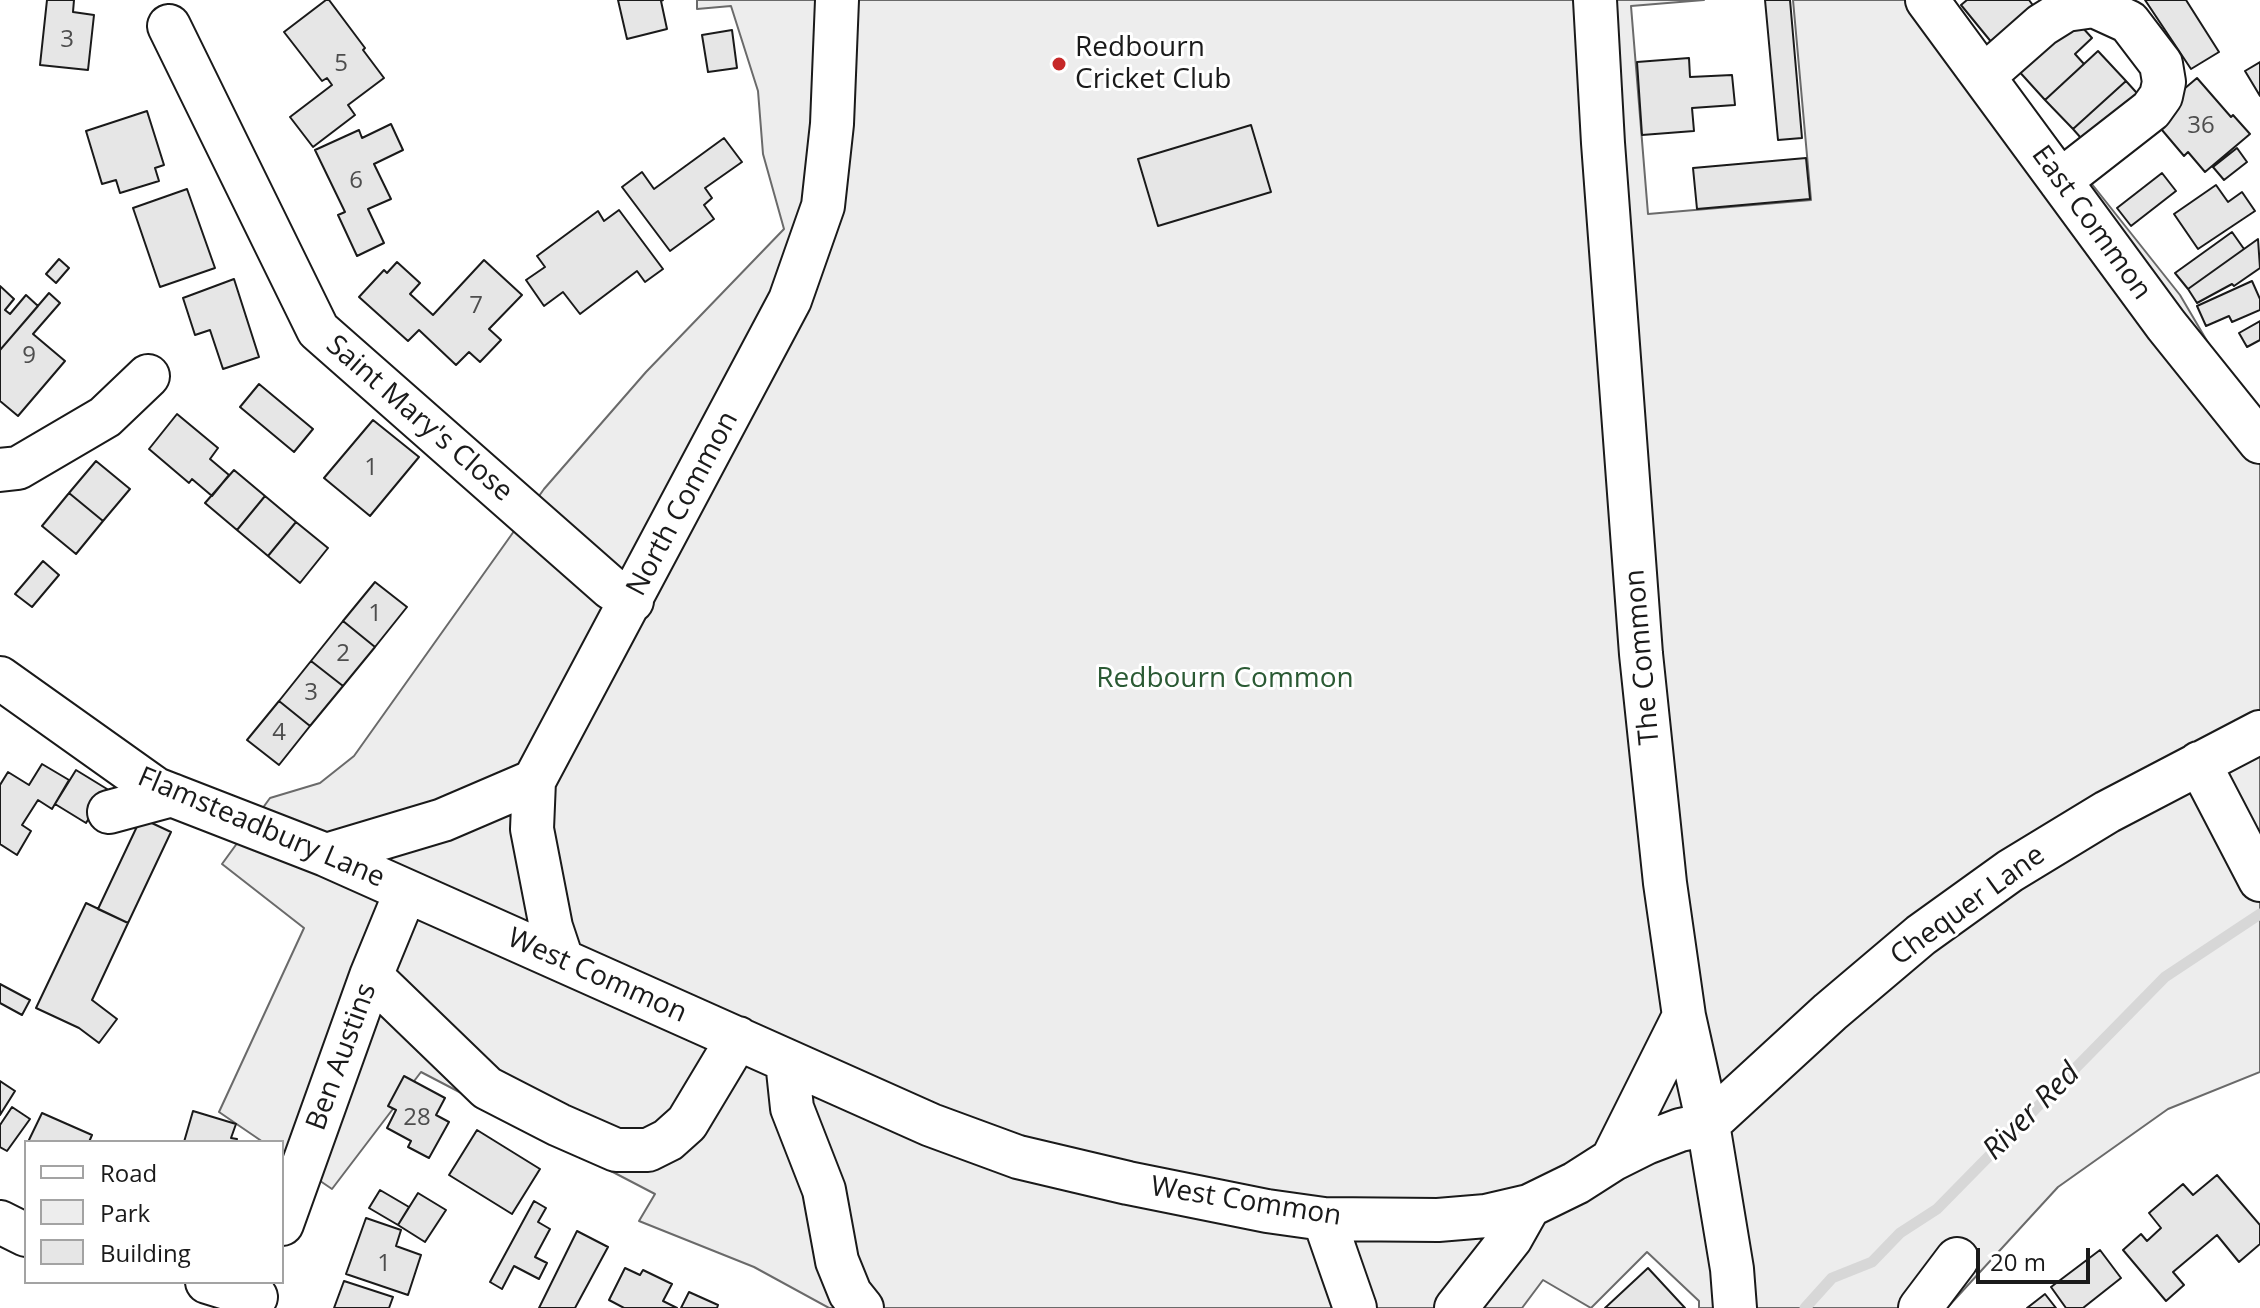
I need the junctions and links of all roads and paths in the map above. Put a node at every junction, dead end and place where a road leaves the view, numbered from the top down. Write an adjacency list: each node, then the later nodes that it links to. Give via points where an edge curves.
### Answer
1 (837, 0): 10 (street, North Common, via 823,206 790,300)
2 (1595, 0): 22 (street, The Common, via 1641,654)
3 (1927, 0): 5 (street, East Common)
4 (169, 26): 10 (street, Saint Mary's Close, via 318,330)
5 (1984, 76): 6 (street, East Common); 6 (street, via 2042,25 2066,10 2094,6 2129,22 2161,64 2161,96 2151,110)
6 (2060, 181): 8 (street, East Common)
7 (148, 376): 9 (street, via 105,417)
8 (2260, 442)
9 (9, 469)
10 (632, 601): 14 (street, North Common)
11 (0, 678): 15 (street, Flamsteadbury Lane, via 127,770)
12 (2260, 732): 13 (street, Chequer Lane)
13 (2199, 763): 18 (street); 25 (street, Chequer Lane, via 2022,864 1921,935)
14 (534, 781): 17 (street, via 443,820); 20 (street, via 532,829)
15 (172, 795): 16 (street); 17 (street, Flamsteadbury Lane)
16 (109, 812)
17 (326, 855): 19 (street, Flamsteadbury Lane)
18 (2254, 870)
19 (406, 891): 20 (street, West Common); 21 (street, Ben Austins)
20 (562, 960): 23 (street, West Common)
21 (371, 976): 23 (street, via 487,1088 616,1150 648,1150 687,1123); 28 (street, Ben Austins)
22 (1684, 1016): 25 (street, The Common); 26 (street)
23 (738, 1038): 24 (street, West Common)
24 (787, 1061): 29 (street, West Common, via 1018,1157); 35 (street, via 792,1108 824,1190 837,1261)
25 (1708, 1124): 26 (street, West Common, via 1680,1130); 38 (street, The Common)
26 (1612, 1160): 27 (street, West Common)
27 (1529, 1206): 29 (street, West Common, via 1438,1220); 37 (street)
28 (284, 1218)
29 (1324, 1219): 36 (street)
30 (0, 1222): 31 (street)
31 (24, 1234)
32 (1957, 1259): 39 (street)
33 (214, 1284): 34 (street)
34 (256, 1296)
35 (862, 1308)
36 (1355, 1308)
37 (1456, 1308)
38 (1735, 1308)
39 (1920, 1308)

